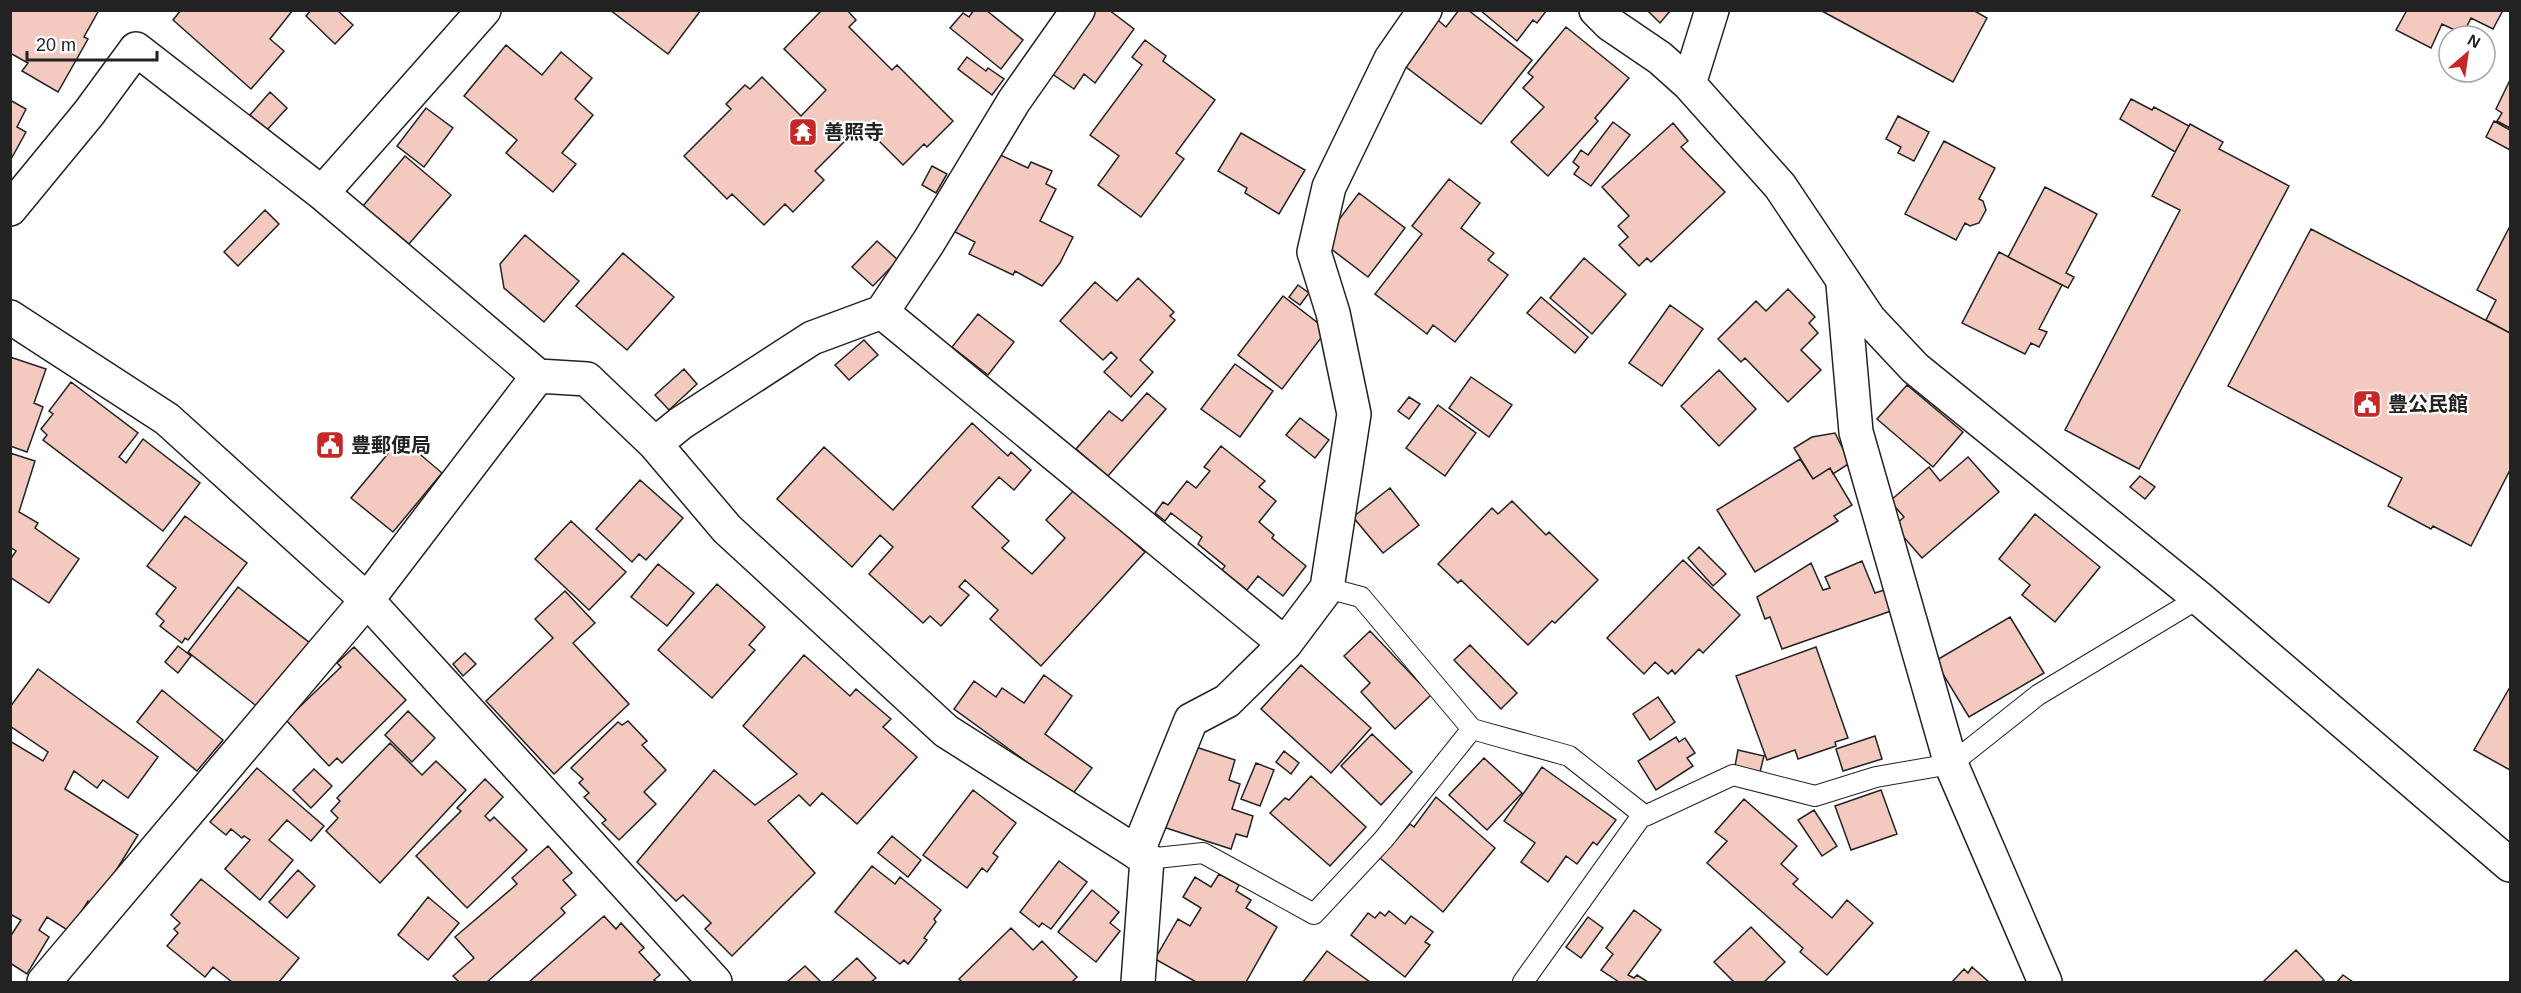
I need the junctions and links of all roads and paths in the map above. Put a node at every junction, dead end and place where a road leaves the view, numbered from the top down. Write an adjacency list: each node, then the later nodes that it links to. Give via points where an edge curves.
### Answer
1 (484, 10): 7 (street)
2 (1078, 10): 10 (street, via 1014,101)
3 (1425, 10): 14 (street, via 1391,59 1329,187 1314,252 1333,313 1354,414)
4 (1596, 10): 6 (street)
5 (1713, 10): 6 (street)
6 (1689, 84): 9 (street, via 1780,186)
7 (322, 193): 8 (street, via 136,49); 12 (street)
8 (10, 209)
9 (1842, 276): 15 (street, via 1869,319 1915,368); 19 (street, via 1856,432)
10 (882, 312): 13 (street, via 812,338); 17 (street)
11 (10, 317): 16 (street, via 167,420)
12 (538, 376): 13 (street, via 587,379); 16 (street)
13 (655, 444): 21 (street, via 727,529 946,731)
14 (1327, 588): 17 (street); 18 (lane, via 1361,597)
15 (2199, 598): 19 (lane, via 2038,695); 22 (street)
16 (367, 600): 23 (street); 24 (street)
17 (1285, 644): 21 (street, via 1227,700 1191,720)
18 (1472, 729): 20 (lane, via 1569,756); 21 (lane, via 1383,840 1314,914 1203,854)
19 (1951, 764): 20 (lane, via 1876,777 1815,796 1733,775); 27 (street)
20 (1643, 814): 26 (lane)
21 (1142, 856): 25 (street)
22 (2511, 865)
23 (44, 982)
24 (715, 982)
25 (1138, 982)
26 (1523, 982)
27 (2045, 982)

